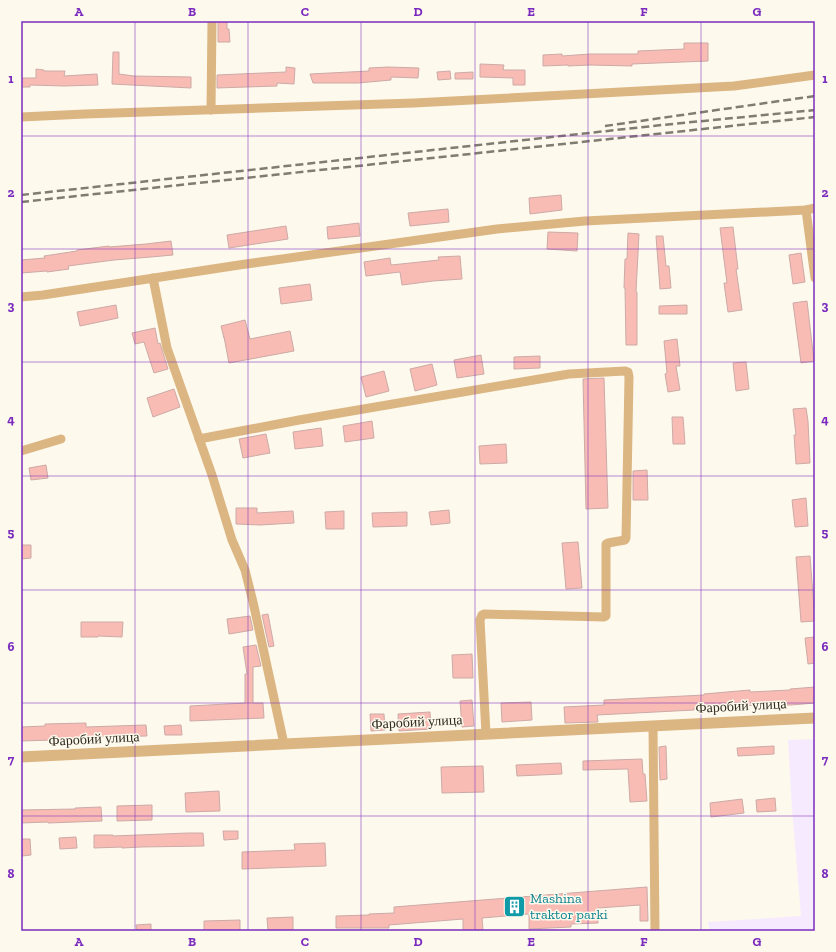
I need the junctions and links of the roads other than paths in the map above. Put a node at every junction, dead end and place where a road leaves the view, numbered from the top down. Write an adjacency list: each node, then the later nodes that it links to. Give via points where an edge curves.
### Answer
1 (212, 21): 3 (street)
2 (815, 75): 3 (street, via 734,86 414,103)
3 (211, 110): 4 (street)
4 (21, 117)
5 (811, 209): 6 (street, via 585,221 497,229); 7 (street)
6 (153, 278): 8 (street); 10 (street, via 167,348)
7 (815, 278)
8 (21, 297)
9 (61, 439): 11 (street)
10 (200, 439): 14 (street, via 568,374 628,372 626,538 608,543 606,546 606,616 482,615 480,620); 15 (street, via 232,540 245,570)
11 (21, 451)
12 (815, 718): 13 (street, Фаробий улица)
13 (653, 726): 14 (street, Фаробий улица); 17 (street)
14 (486, 734): 15 (street, Фаробий улица)
15 (284, 744): 16 (street, Фаробий улица)
16 (21, 757)
17 (654, 931)

